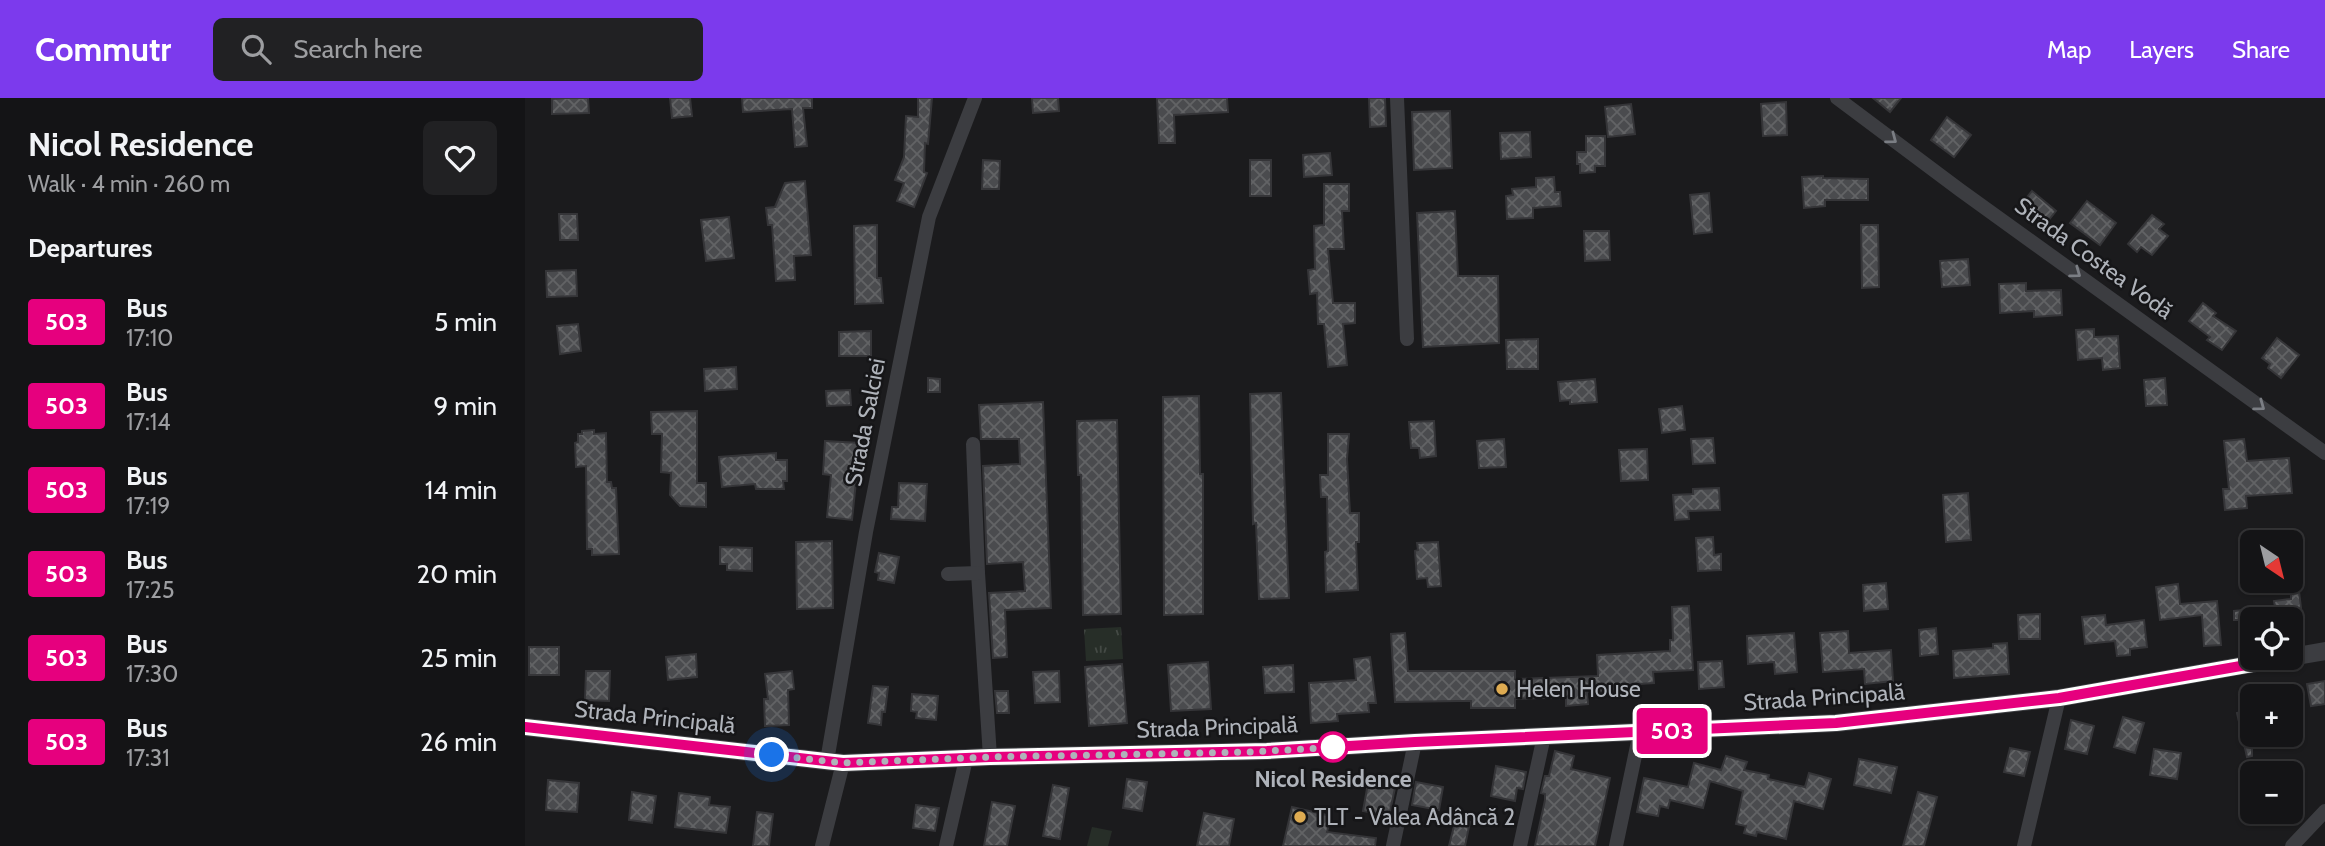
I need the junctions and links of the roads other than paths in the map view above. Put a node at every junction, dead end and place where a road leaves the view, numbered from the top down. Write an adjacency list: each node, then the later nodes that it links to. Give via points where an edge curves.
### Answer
1 (975, 98): 19 (street, Strada Salciei, via 929,217 866,532)
2 (1397, 98): 4 (street)
3 (1837, 98): 6 (street, Strada Costea Vodă, one-way to 6)
4 (1407, 339)
5 (973, 444): 7 (street)
6 (2325, 453)
7 (978, 573): 8 (street); 17 (street)
8 (948, 574)
9 (2325, 651): 10 (street)
10 (2303, 655)
11 (2240, 666): 12 (street, Strada Principală)
12 (2059, 698): 14 (street, Strada Principală, via 1836,723); 26 (street)
13 (525, 727): 19 (street, Strada Principală)
14 (1640, 732): 15 (street, Strada Principală); 25 (street)
15 (1543, 736): 16 (street, Strada Principală); 24 (street)
16 (1415, 742): 17 (street, Strada Principală, via 1255,752); 23 (street)
17 (990, 757): 18 (street, Strada Principală)
18 (966, 759): 19 (street, Strada Principală); 22 (street)
19 (835, 762): 21 (street, Strada Salciei)
20 (2325, 811): 27 (street)
21 (822, 846)
22 (946, 846)
23 (1393, 846)
24 (1520, 846)
25 (1616, 846)
26 (2024, 846)
27 (2292, 846)

